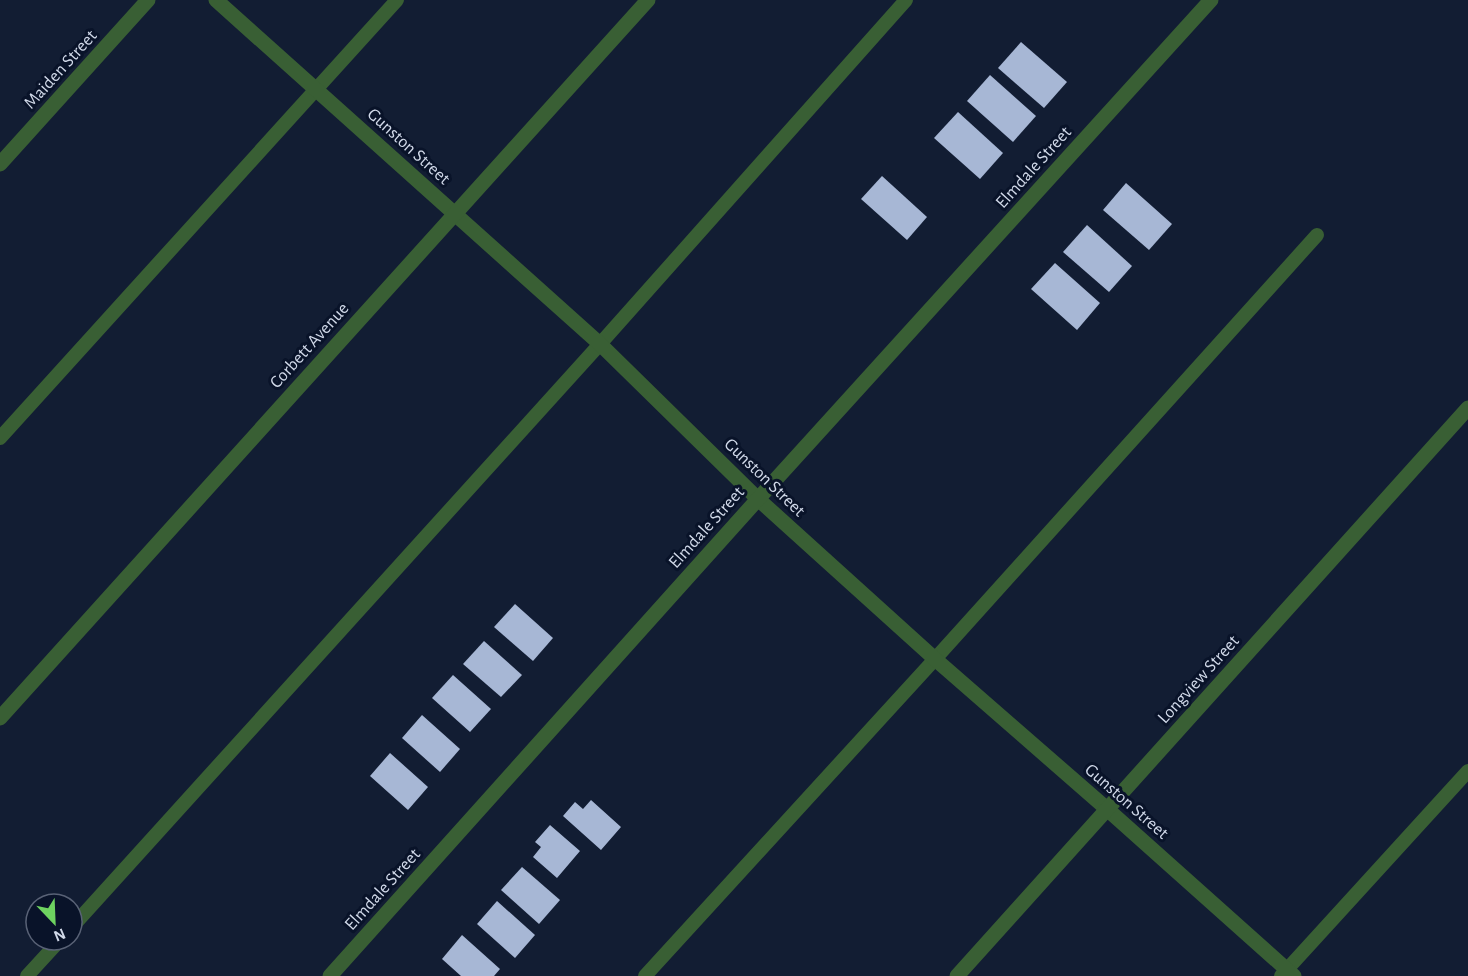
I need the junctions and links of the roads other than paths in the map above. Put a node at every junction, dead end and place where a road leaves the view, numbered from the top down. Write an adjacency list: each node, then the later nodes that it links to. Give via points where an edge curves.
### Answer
1 (148, 0): 8 (street, Maiden Street)
2 (216, 0): 7 (street, Gunston Street)
3 (397, 0): 7 (lane)
4 (648, 0): 9 (street, Corbett Avenue)
5 (906, 0): 11 (lane)
6 (1210, 0): 14 (street, Elmdale Street)
7 (315, 89): 9 (street, Gunston Street); 13 (lane)
8 (0, 165)
9 (456, 214): 11 (street, Gunston Street); 16 (street, Corbett Avenue)
10 (1317, 235): 15 (lane)
11 (600, 344): 14 (street, Gunston Street); 19 (lane)
12 (1468, 408): 18 (street, Longview Street)
13 (0, 438)
14 (758, 499): 15 (street, Gunston Street); 23 (street, Elmdale Street)
15 (935, 659): 18 (street, Gunston Street); 24 (lane)
16 (0, 718)
17 (1468, 771): 21 (lane)
18 (1107, 809): 21 (street, Gunston Street); 25 (street, Longview Street)
19 (84, 914)
20 (49, 952): 22 (lane)
21 (1287, 974)
22 (27, 976)
23 (330, 976)
24 (645, 976)
25 (957, 976)

